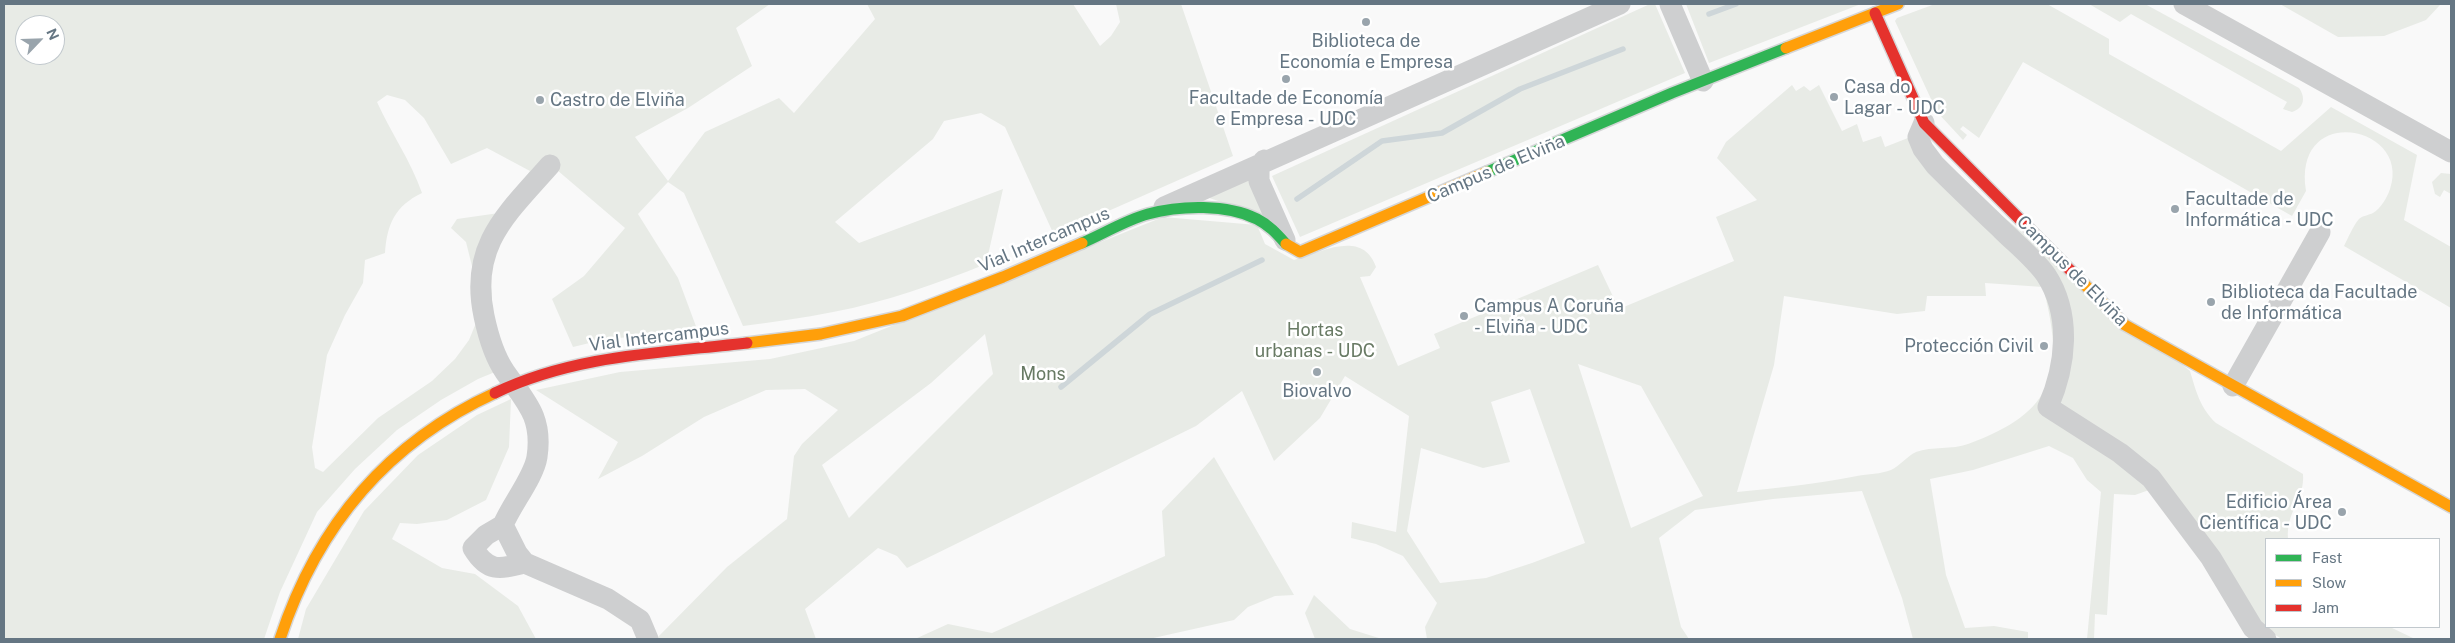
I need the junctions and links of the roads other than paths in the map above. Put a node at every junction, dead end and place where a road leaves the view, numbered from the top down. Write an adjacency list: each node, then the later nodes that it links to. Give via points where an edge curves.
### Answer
1 (1620, 4): 9 (street)
2 (1670, 4): 6 (street)
3 (1898, 4): 5 (street, Campus de Elviña)
4 (2184, 4): 8 (street)
5 (1875, 13): 6 (street, Campus de Elviña); 7 (street, Campus de Elviña)
6 (1703, 80): 13 (street, Campus de Elviña, via 1300,252)
7 (1924, 123): 15 (street, Campus de Elviña, via 2125,325); 21 (street, via 1918,137 1935,165 2030,257 2055,292 2063,320 2064,349 2058,384 2048,407 2120,453 2151,478 2211,558 2253,628)
8 (2451, 152)
9 (1264, 160): 11 (street); 13 (street, via 1259,167 1259,181)
10 (550, 165): 14 (street, via 507,213 493,234 481,262 480,299 487,333 496,357)
11 (1148, 214): 13 (street, via 1189,208 1226,210 1262,222); 14 (street, Vial Intercampus, via 998,280 902,316 805,337 574,364)
12 (2320, 232): 15 (street)
13 (1289, 248)
14 (515, 384): 17 (street, via 532,409 537,429 537,459); 19 (street, Vial Intercampus, via 460,409 412,442 376,474 324,541 303,578)
15 (2233, 386): 16 (street, Campus de Elviña)
16 (2451, 507)
17 (503, 525): 18 (street); 18 (street, via 472,548 480,561 498,570)
18 (525, 564): 20 (street, via 608,599 640,620)
19 (280, 639)
20 (648, 639)
21 (2266, 639)

